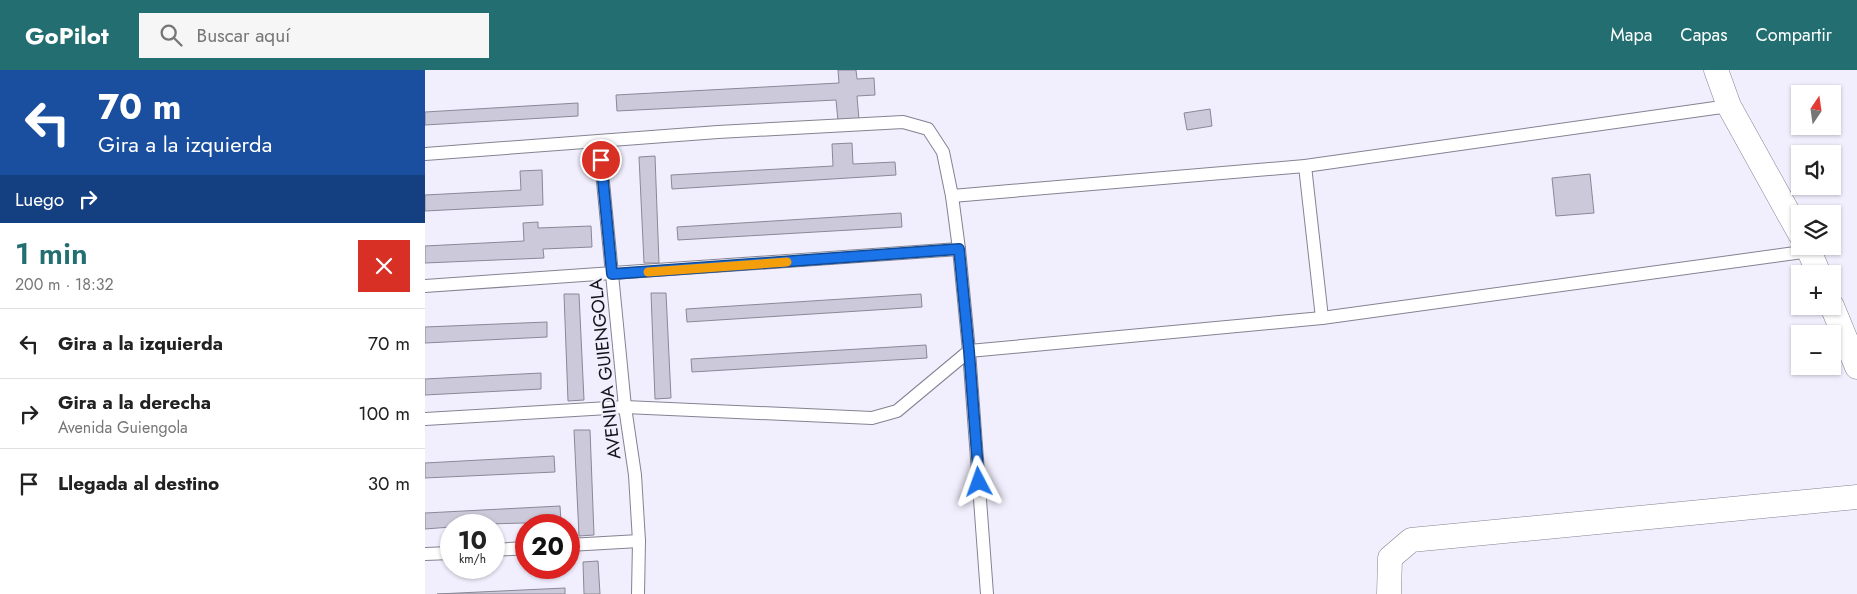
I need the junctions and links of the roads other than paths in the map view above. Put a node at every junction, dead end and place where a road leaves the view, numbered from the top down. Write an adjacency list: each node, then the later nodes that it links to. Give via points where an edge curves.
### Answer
1 (1716, 70): 2 (street)
2 (1729, 106): 5 (lane); 7 (street)
3 (599, 141): 4 (lane); 6 (lane, via 903,122 928,129 943,152); 10 (lane, AVENIDA GUIENGOLA)
4 (425, 154)
5 (1305, 166): 6 (lane); 13 (lane)
6 (952, 196): 9 (lane)
7 (1791, 217)
8 (1791, 246): 13 (lane)
9 (959, 249): 10 (lane); 14 (lane)
10 (612, 274): 11 (lane); 16 (lane, AVENIDA GUIENGOLA)
11 (425, 286)
12 (1836, 315): 15 (street)
13 (1322, 318): 14 (lane)
14 (969, 351): 16 (lane, via 897,411 872,418); 24 (lane)
15 (1857, 367)
16 (625, 407): 17 (lane); 19 (lane, AVENIDA GUIENGOLA, via 635,475)
17 (425, 419)
18 (1857, 497): 25 (street, via 1411,540 1390,558)
19 (639, 541): 20 (lane); 23 (lane, AVENIDA GUIENGOLA)
20 (580, 544)
21 (440, 553): 22 (lane)
22 (425, 554)
23 (638, 594)
24 (987, 594)
25 (1389, 594)

